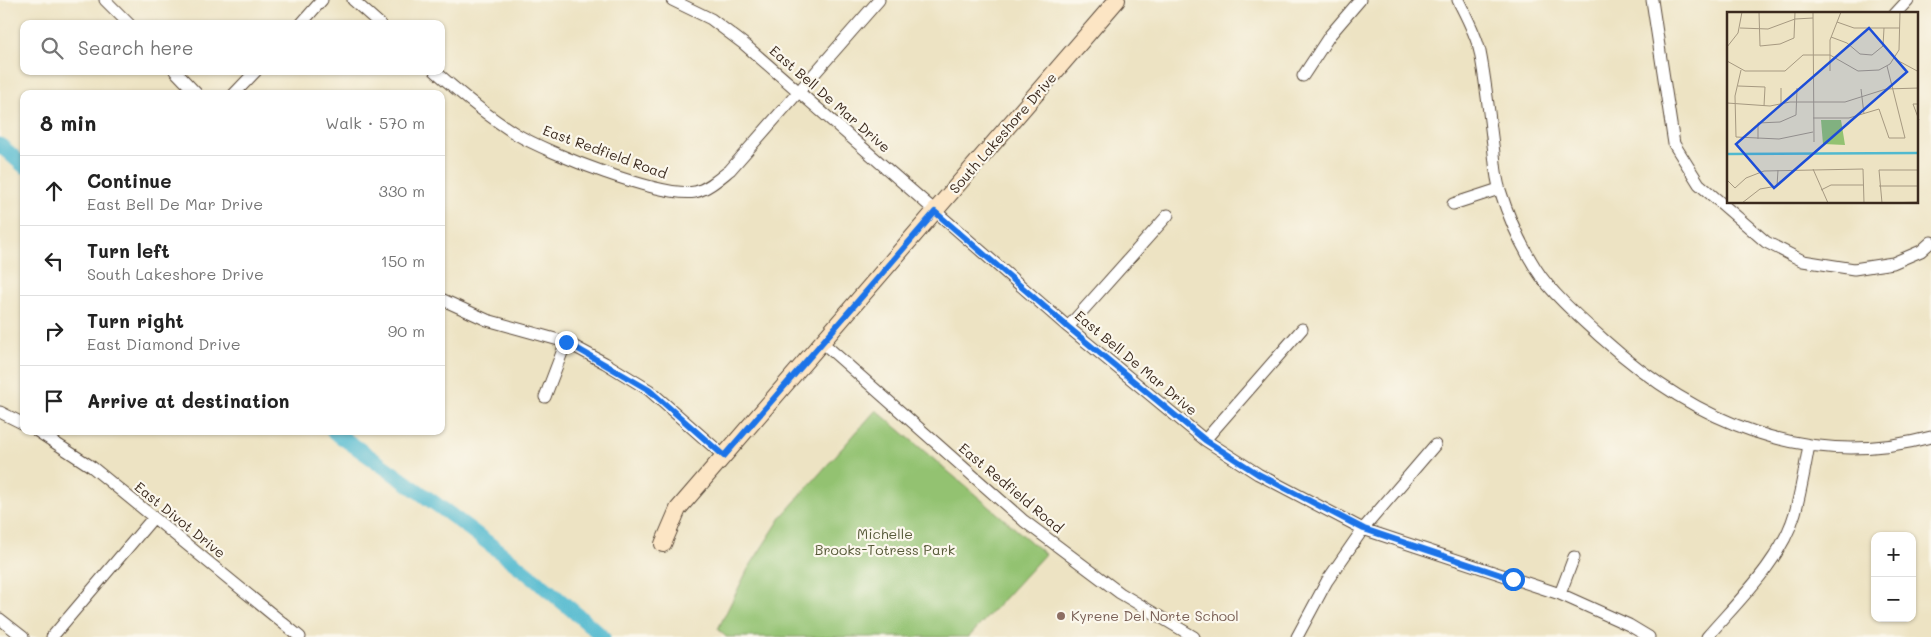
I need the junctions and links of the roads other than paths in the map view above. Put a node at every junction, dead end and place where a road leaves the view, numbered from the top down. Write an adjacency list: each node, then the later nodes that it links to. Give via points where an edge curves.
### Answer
1 (105, 0): 12 (street)
2 (322, 0): 13 (street)
3 (353, 0): 14 (street)
4 (672, 0): 21 (street, East Bell De Mar Drive, via 711,19)
5 (879, 0): 21 (street)
6 (1118, 0): 24 (street, South Lakeshore Drive)
7 (1360, 0): 18 (street)
8 (1458, 0): 22 (street, via 1480,50)
9 (1652, 0): 26 (street, via 1674,144 1699,184 1766,242 1804,261 1854,269 1892,263)
10 (1908, 0): 11 (street)
11 (1897, 12)
12 (126, 20)
13 (304, 20)
14 (376, 20)
15 (179, 75): 19 (street)
16 (252, 75): 20 (street)
17 (440, 75): 21 (street, East Redfield Road, via 470,102 517,134 570,158 674,193 696,192 714,183 730,170)
18 (1303, 76)
19 (193, 90)
20 (238, 90)
21 (799, 92): 24 (street, East Bell De Mar Drive)
22 (1499, 189): 23 (street); 39 (street, via 1536,270 1617,351 1653,380 1714,417 1743,430)
23 (1453, 204)
24 (935, 212): 28 (street, East Bell De Mar Drive); 31 (street, South Lakeshore Drive)
25 (1168, 215): 28 (street)
26 (1931, 242)
27 (445, 301): 30 (street, via 487,320)
28 (1068, 327): 36 (street, East Bell De Mar Drive)
29 (1302, 329): 36 (street)
30 (566, 342): 32 (street); 40 (street, via 649,390)
31 (823, 342): 40 (street, South Lakeshore Drive); 50 (street, East Redfield Road, via 1024,521 1120,593)
32 (545, 397)
33 (0, 412): 34 (street)
34 (20, 422)
35 (43, 435): 41 (street, East Divot Drive, via 92,467)
36 (1205, 440): 42 (street, East Bell De Mar Drive, via 1258,474)
37 (1930, 440): 39 (street, via 1852,448)
38 (1435, 445): 42 (street)
39 (1809, 445): 53 (street, via 1794,514 1778,548 1760,576)
40 (724, 456): 43 (street, South Lakeshore Drive, via 678,508)
41 (153, 518): 48 (street); 49 (street, East Divot Drive)
42 (1364, 529): 45 (street, East Bell De Mar Drive); 51 (street, via 1327,581)
43 (663, 544)
44 (1574, 557): 45 (street)
45 (1560, 594): 52 (street, East Bell De Mar Drive)
46 (0, 619): 47 (street)
47 (23, 637)
48 (52, 637)
49 (300, 637)
50 (1194, 637)
51 (1297, 637)
52 (1649, 637)
53 (1708, 637)

